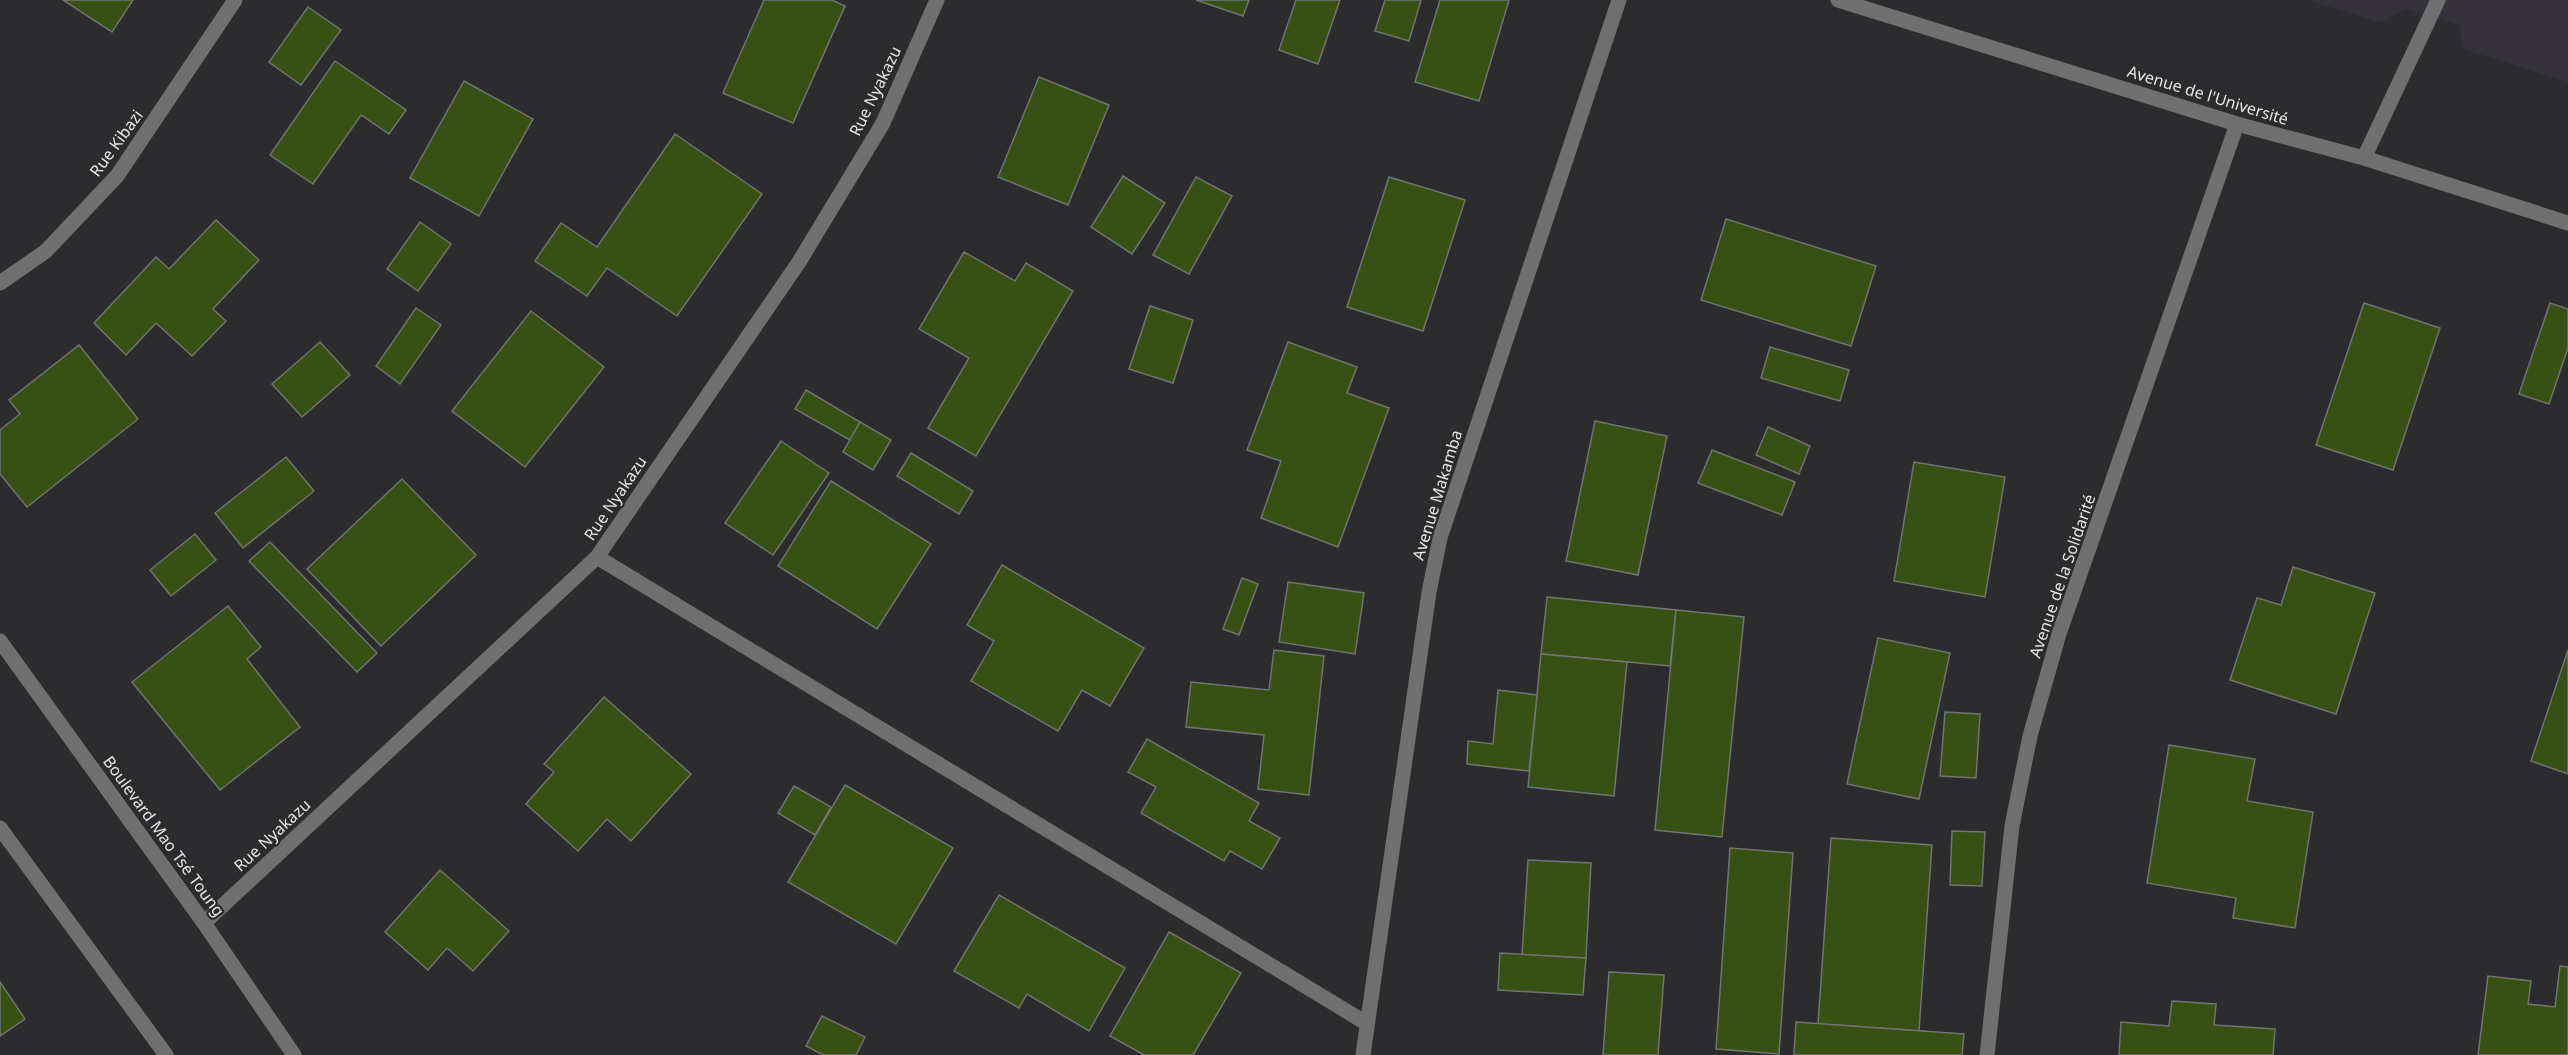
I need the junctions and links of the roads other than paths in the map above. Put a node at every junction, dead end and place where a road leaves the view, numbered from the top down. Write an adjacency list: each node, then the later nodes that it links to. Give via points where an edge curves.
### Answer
1 (235, 0): 9 (street, Rue Kibazi, via 117,176 46,251)
2 (937, 0): 10 (street, Rue Nyakazu, via 883,123 799,262)
3 (1619, 0): 14 (street, Avenue Makamba, via 1440,538 1428,592)
4 (1838, 0): 6 (street, Avenue de l'Université)
5 (2438, 0): 7 (street)
6 (2237, 124): 7 (street, Avenue de l'Université); 18 (street, Avenue de la Solidarité, via 2059,634 2030,736 2012,826)
7 (2364, 158): 8 (street, Avenue de l'Université)
8 (2568, 223)
9 (0, 283)
10 (597, 557): 13 (street, Rue Nyakazu); 14 (street)
11 (0, 641): 13 (street, Boulevard Mao Tsé Toung)
12 (0, 828): 15 (street)
13 (204, 922): 16 (street, Boulevard Mao Tsé Toung)
14 (1366, 1023): 17 (street, Avenue Makamba)
15 (166, 1055)
16 (294, 1055)
17 (1363, 1055)
18 (1987, 1055)

